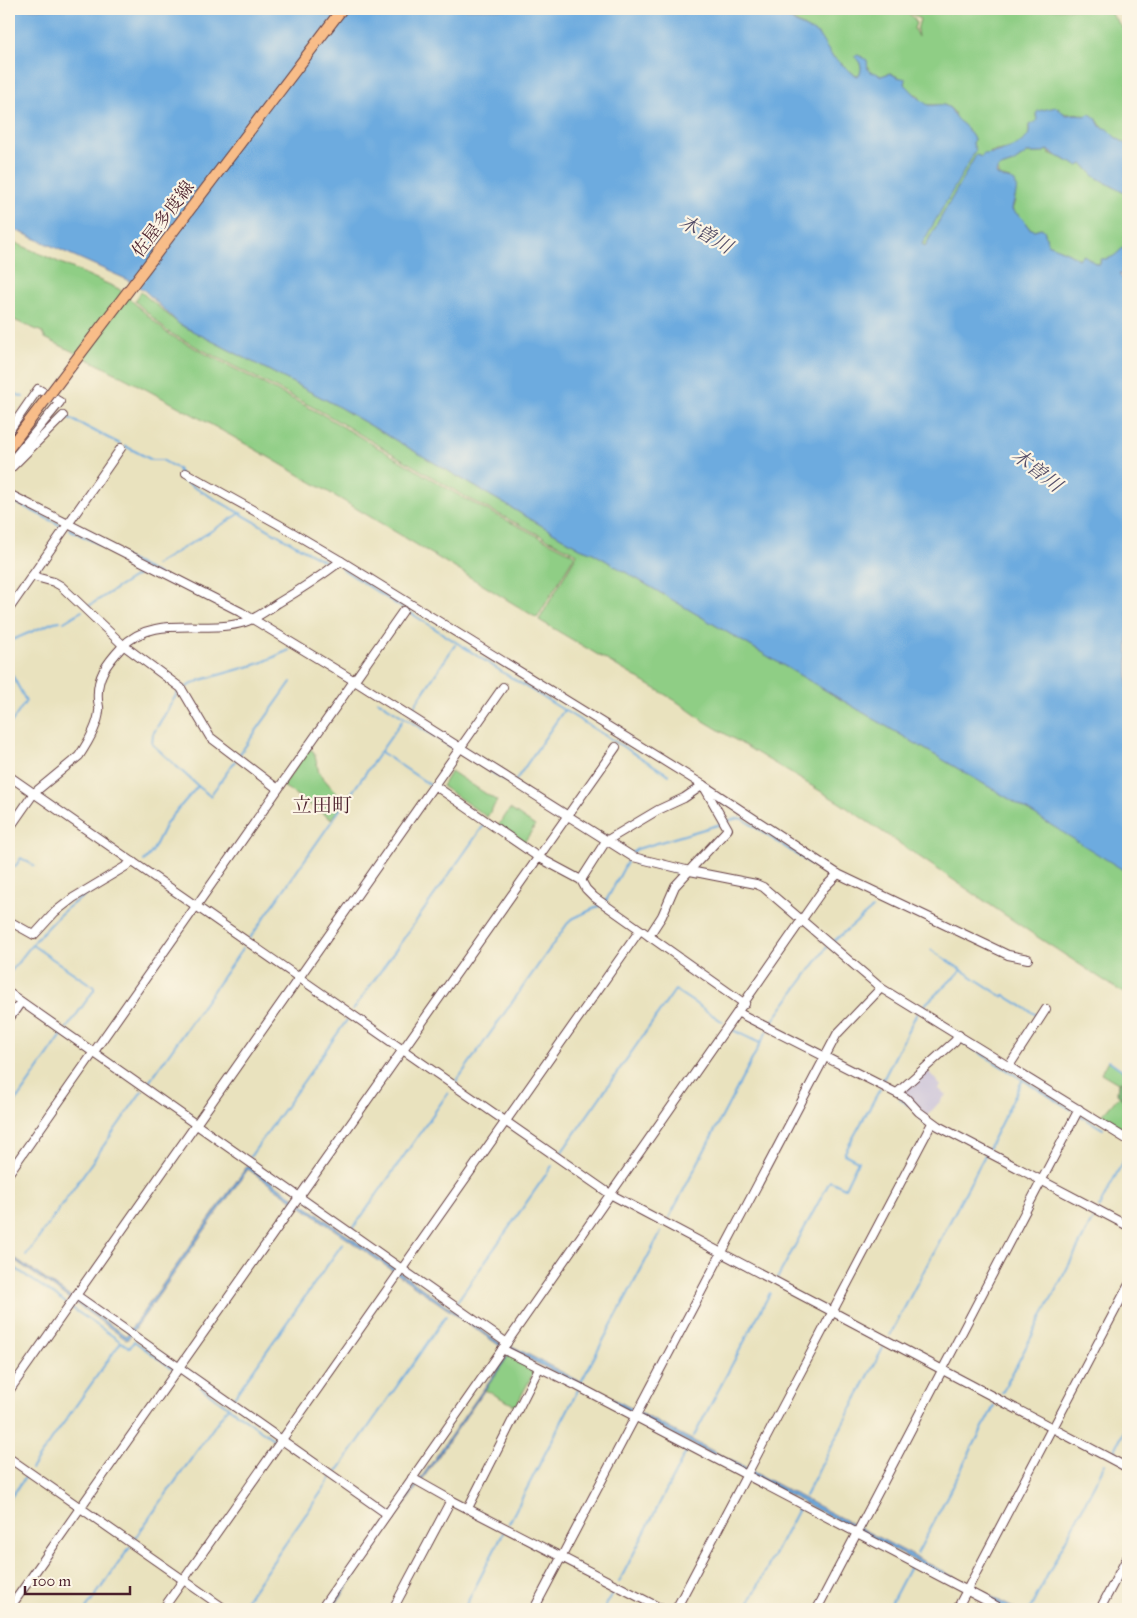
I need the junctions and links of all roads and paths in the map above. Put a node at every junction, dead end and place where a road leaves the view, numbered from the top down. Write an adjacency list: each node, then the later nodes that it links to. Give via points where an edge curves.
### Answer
1 (342, 9): 4 (main road, 佐屋多度線, bridge)
2 (63, 416): 7 (street)
3 (9, 431): 6 (street, via 38,389 60,402)
4 (9, 448)
5 (121, 448): 10 (street)
6 (9, 464)
7 (9, 470)
8 (186, 473): 11 (street)
9 (9, 494): 10 (street)
10 (68, 524): 12 (street); 15 (street)
11 (341, 561): 15 (street, via 303,589); 23 (street)
12 (32, 576): 13 (street); 16 (street, via 61,586)
13 (9, 609)
14 (403, 611): 17 (street)
15 (252, 619): 16 (street, via 241,623 147,630); 17 (street)
16 (123, 645): 24 (street, via 181,688 210,737); 25 (street, via 101,674 100,710 84,749)
17 (353, 680): 20 (street); 24 (street)
18 (503, 687): 20 (street)
19 (616, 746): 26 (street)
20 (460, 748): 22 (street); 26 (street)
21 (9, 776): 25 (street)
22 (434, 785): 29 (street); 40 (street)
23 (703, 785): 28 (street); 31 (street, via 728,829); 32 (street)
24 (278, 789): 34 (street)
25 (34, 793): 27 (street); 30 (street)
26 (566, 816): 28 (street); 29 (street)
27 (9, 829)
28 (606, 841): 31 (street, via 633,857); 33 (street)
29 (538, 857): 33 (street); 49 (street)
30 (133, 862): 34 (street); 36 (street, via 73,898 34,935)
31 (690, 871): 35 (street, via 756,884 772,893); 38 (street, via 674,886 662,916)
32 (838, 874): 35 (street, via 824,888); 39 (street, via 1008,955)
33 (581, 880): 37 (street, via 594,897)
34 (195, 906): 40 (street); 50 (street)
35 (803, 920): 41 (street); 44 (street)
36 (9, 921)
37 (640, 930): 38 (street); 55 (street)
38 (649, 936): 44 (street)
39 (1028, 959)
40 (298, 978): 49 (street); 57 (street)
41 (880, 989): 48 (street); 51 (street, via 836,1034)
42 (9, 993): 43 (street)
43 (21, 1002): 47 (street); 50 (street)
44 (745, 1004): 46 (street)
45 (1046, 1009): 52 (street)
46 (739, 1013): 51 (street); 61 (street)
47 (9, 1019)
48 (957, 1038): 52 (street); 53 (street)
49 (402, 1051): 55 (street); 62 (street)
50 (94, 1052): 57 (street); 59 (street)
51 (824, 1056): 53 (street); 64 (street)
52 (1009, 1066): 54 (street)
53 (897, 1093): 56 (street)
54 (1078, 1112): 58 (street); 60 (street)
55 (505, 1122): 61 (street); 65 (street)
56 (932, 1123): 60 (street); 68 (street)
57 (196, 1124): 62 (street); 67 (street)
58 (1128, 1140)
59 (9, 1173)
60 (1042, 1181): 63 (street); 72 (street)
61 (610, 1194): 64 (street); 69 (street)
62 (297, 1199): 65 (street); 70 (street)
63 (1128, 1226)
64 (721, 1253): 68 (street); 74 (street)
65 (400, 1272): 69 (street); 76 (street)
66 (1128, 1286): 75 (street)
67 (74, 1298): 70 (street); 73 (street)
68 (831, 1312): 72 (street); 79 (street)
69 (505, 1346): 71 (street); 80 (street)
70 (179, 1368): 76 (street); 82 (street)
71 (539, 1368): 74 (street); 83 (street)
72 (943, 1370): 75 (street); 85 (street)
73 (9, 1391)
74 (636, 1414): 79 (street); 86 (street)
75 (1053, 1428): 78 (street); 89 (street)
76 (282, 1440): 84 (street); 88 (street)
77 (9, 1458): 82 (street)
78 (1128, 1468)
79 (747, 1472): 85 (street); 97 (street)
80 (417, 1481): 81 (street); 84 (street)
81 (450, 1500): 83 (street); 94 (street)
82 (81, 1508): 88 (street); 90 (street)
83 (468, 1508): 86 (street)
84 (387, 1514): 93 (street)
85 (859, 1531): 89 (street); 98 (street)
86 (562, 1556): 95 (street); 96 (street)
87 (1128, 1556): 101 (street)
88 (183, 1580): 91 (street); 92 (street)
89 (968, 1588): 99 (street); 100 (street)
90 (9, 1609)
91 (163, 1609)
92 (225, 1609)
93 (321, 1609)
94 (393, 1609)
95 (534, 1609)
96 (662, 1609)
97 (676, 1609)
98 (817, 1609)
99 (957, 1609)
100 (1002, 1609)
101 (1100, 1609)

